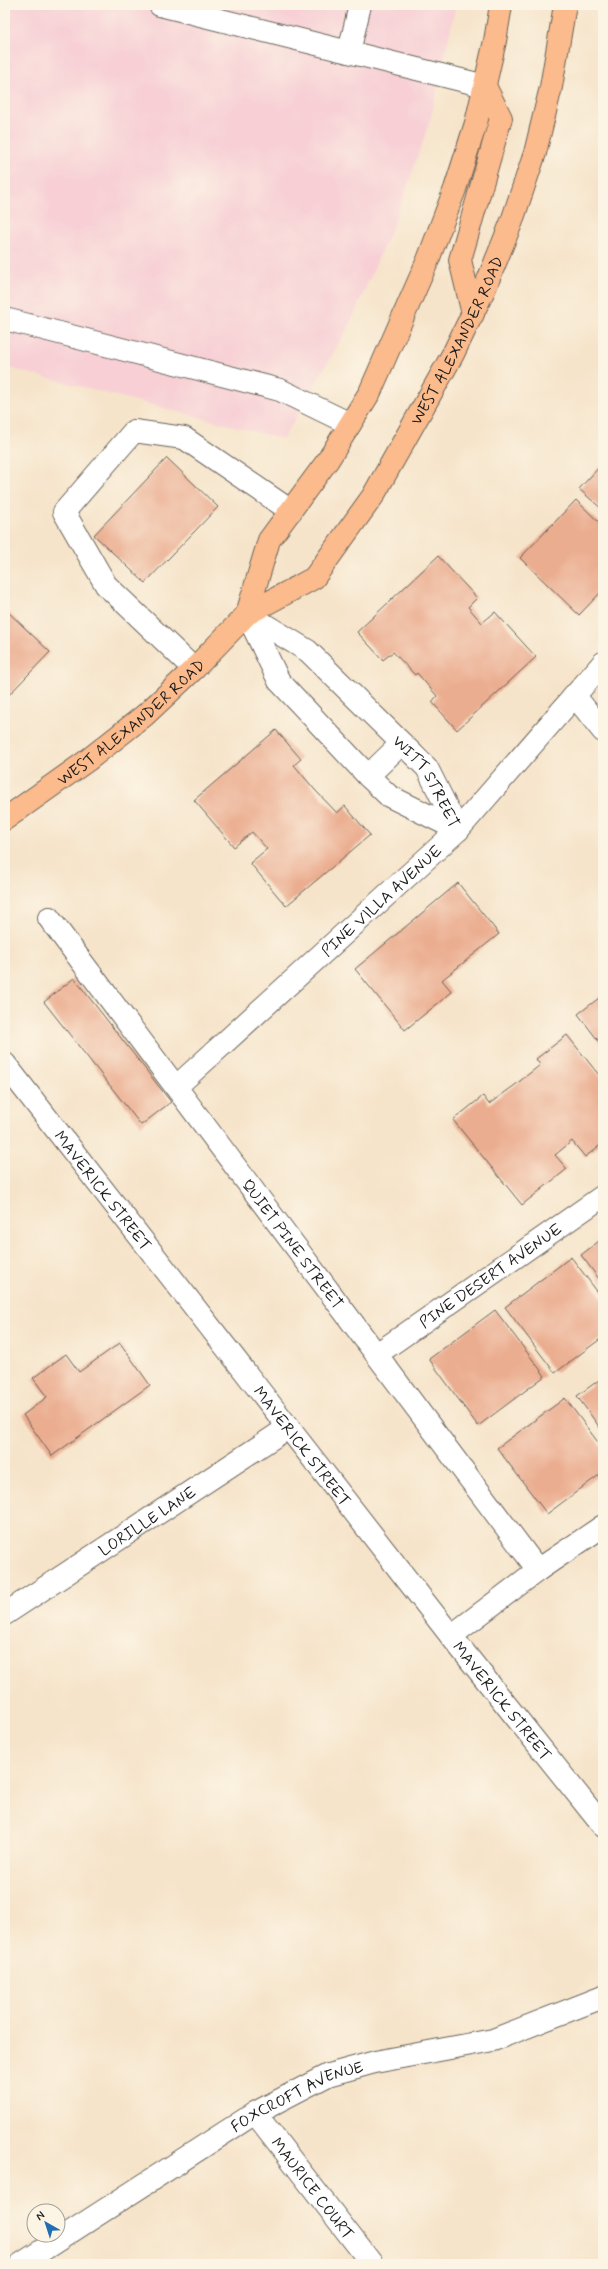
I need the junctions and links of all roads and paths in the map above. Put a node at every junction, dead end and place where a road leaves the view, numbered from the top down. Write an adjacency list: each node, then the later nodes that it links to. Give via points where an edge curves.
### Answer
1 (160, 5): 5 (street)
2 (360, 5): 5 (street)
3 (501, 5): 6 (main road, WEST ALEXANDER ROAD)
4 (565, 5): 7 (main road, WEST ALEXANDER ROAD, via 551,87 535,153 512,221)
5 (349, 52): 6 (street)
6 (485, 86): 7 (main road, via 501,118 460,260); 9 (main road, WEST ALEXANDER ROAD, via 455,189 428,260 370,392)
7 (473, 314): 11 (main road, WEST ALEXANDER ROAD, via 419,418 373,496 314,578)
8 (5, 319): 9 (street, via 280,390)
9 (350, 424): 10 (main road, WEST ALEXANDER ROAD, via 328,460)
10 (291, 510): 11 (main road, WEST ALEXANDER ROAD, via 269,540); 13 (street, via 184,438 134,431 64,512 106,586)
11 (247, 614): 13 (main road, WEST ALEXANDER ROAD); 16 (street, WITT STREET, via 305,649); 17 (street, WITT STREET, via 279,681)
12 (603, 663): 14 (street, PINE VILLA AVENUE)
13 (194, 669): 18 (main road, WEST ALEXANDER ROAD, via 145,715 88,760)
14 (574, 695): 15 (street); 19 (street, PINE VILLA AVENUE)
15 (603, 731)
16 (402, 744): 17 (street); 19 (street, WITT STREET, via 427,768)
17 (368, 776): 19 (street, WITT STREET, via 389,796)
18 (5, 819)
19 (458, 830): 22 (street, PINE VILLA AVENUE)
20 (49, 918): 22 (street, QUIET PINE STREET)
21 (5, 1064): 25 (street, MAVERICK STREET)
22 (177, 1086): 24 (street, QUIET PINE STREET)
23 (603, 1196): 24 (street, PINE DESERT AVENUE)
24 (377, 1354): 27 (street, QUIET PINE STREET)
25 (290, 1427): 28 (street, LORILLE LANE); 29 (street, MAVERICK STREET)
26 (603, 1526): 27 (street)
27 (538, 1570): 29 (street)
28 (5, 1614)
29 (450, 1636): 30 (street, MAVERICK STREET)
30 (603, 1826)
31 (603, 1997): 32 (street, FOXCROFT AVENUE, via 493,2040 375,2062 328,2075)
32 (255, 2113): 33 (street, FOXCROFT AVENUE); 34 (street, MAURICE COURT)
33 (21, 2264)
34 (372, 2264)

